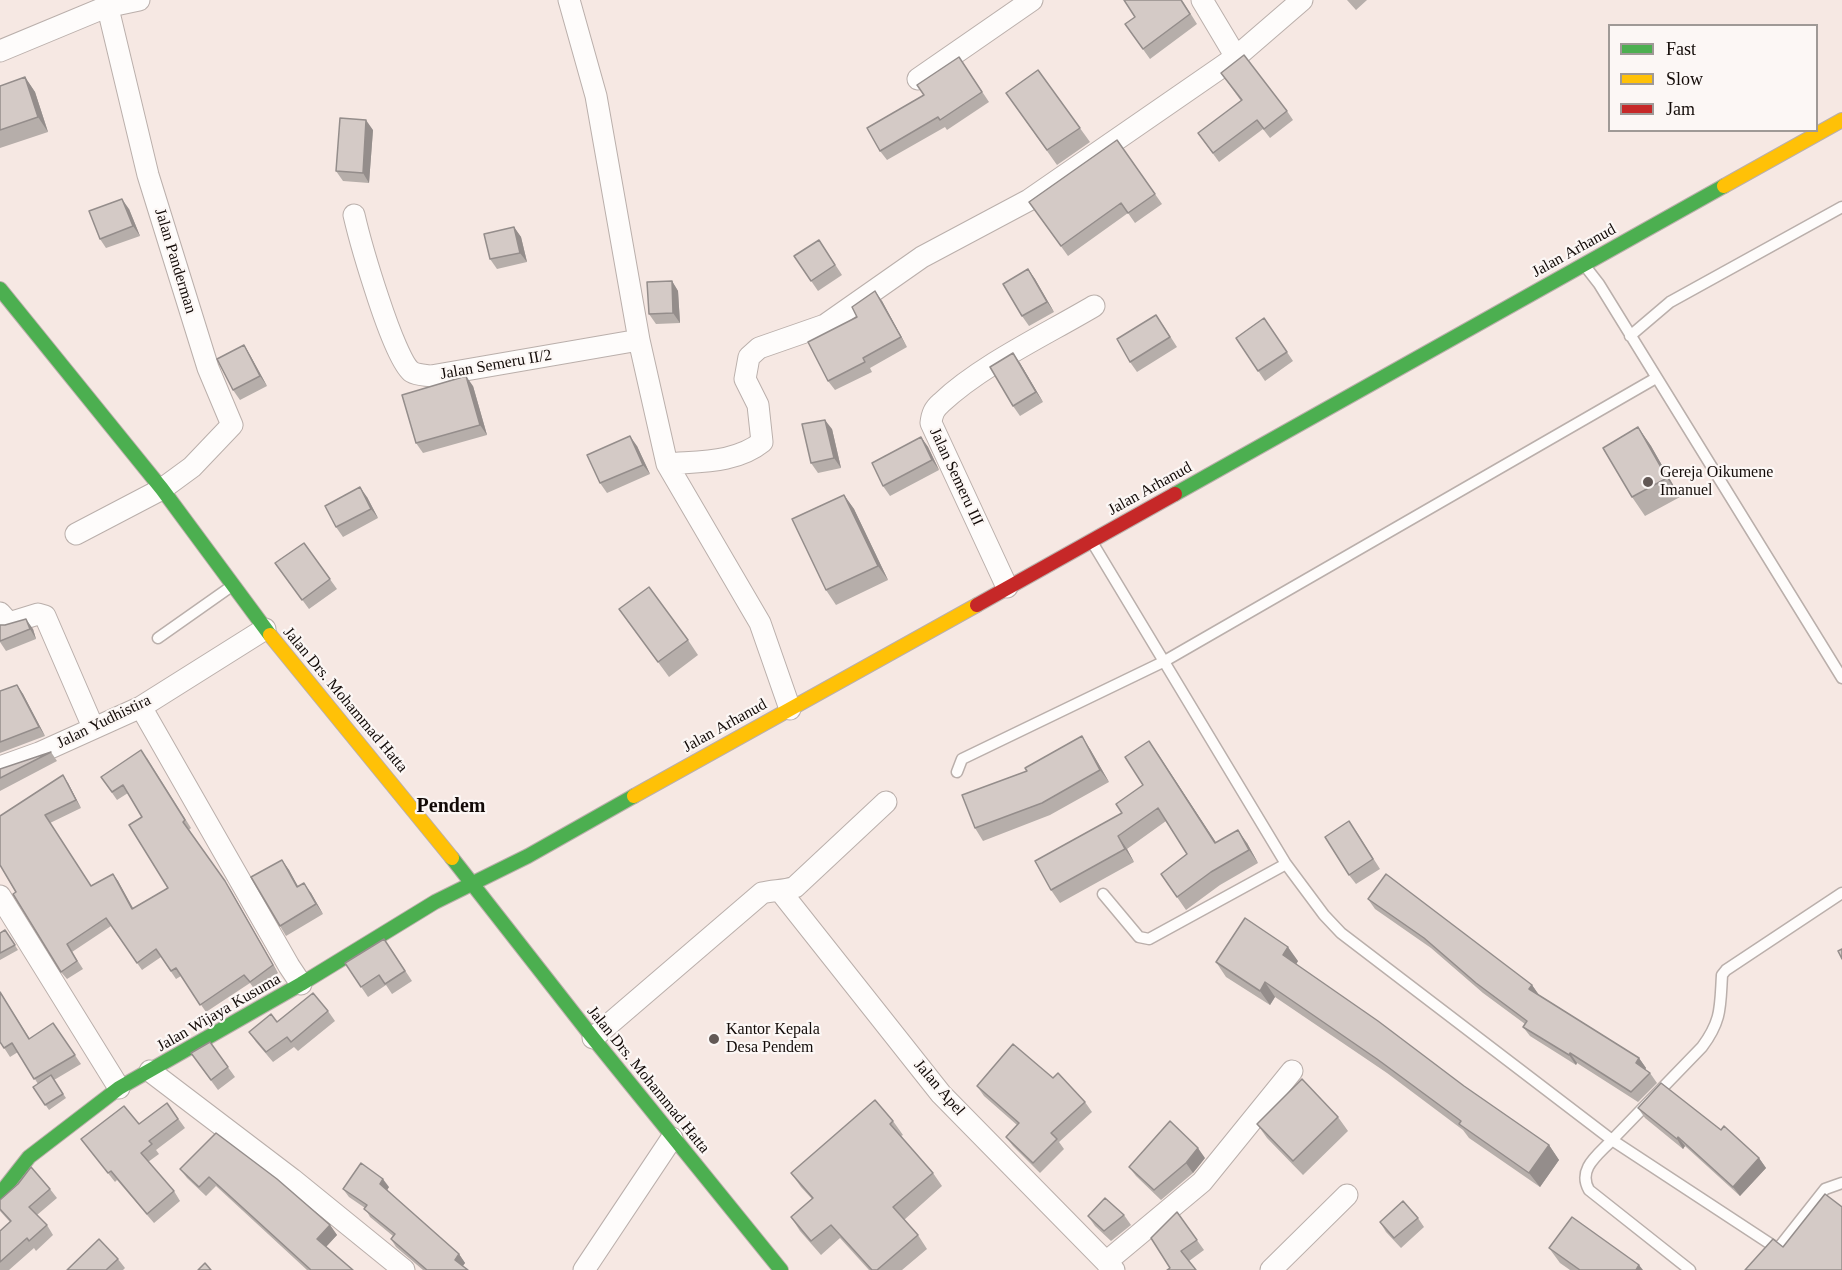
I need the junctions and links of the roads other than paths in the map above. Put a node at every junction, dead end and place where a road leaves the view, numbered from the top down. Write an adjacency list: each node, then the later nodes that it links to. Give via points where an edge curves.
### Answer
1 (139, 0): 6 (street)
2 (569, 0): 17 (street, via 596,96)
3 (1032, 0): 9 (street)
4 (1202, 0): 8 (street)
5 (1302, 0): 8 (street)
6 (106, 3): 7 (street); 20 (street, Jalan Panderman, via 148,176 208,368 232,425 192,467)
7 (0, 51)
8 (1236, 57): 19 (street, via 1029,200 922,256 825,325 759,348 749,357 745,380 758,405 762,442 748,453)
9 (918, 79)
10 (1842, 120): 13 (main road, Jalan Arhanud)
11 (1842, 207): 16 (lane, via 1670,302)
12 (354, 215): 17 (street, Jalan Semeru II/2, via 387,322 403,363 413,374 430,376)
13 (1583, 265): 16 (lane); 22 (main road, Jalan Arhanud)
14 (0, 289): 20 (main road, Jalan Drs. Mohammad Hatta)
15 (1094, 306): 24 (street, Jalan Semeru III, via 987,370 933,412 931,423)
16 (1630, 336): 18 (lane)
17 (639, 340): 19 (street)
18 (1656, 378): 28 (lane); 29 (lane)
19 (667, 464): 31 (street, via 760,623)
20 (162, 489): 21 (street); 23 (main road, Jalan Drs. Mohammad Hatta)
21 (76, 534)
22 (1091, 540): 24 (main road, Jalan Arhanud); 28 (lane)
23 (232, 585): 26 (main road, Jalan Drs. Mohammad Hatta); 27 (lane)
24 (1007, 587): 31 (main road, Jalan Arhanud)
25 (0, 614): 32 (street, via 9,623 38,614 45,616)
26 (265, 628): 30 (street, Jalan Yudhistira); 37 (main road, Jalan Drs. Mohammad Hatta)
27 (158, 638)
28 (1163, 662): 34 (lane, via 962,759); 36 (lane)
29 (1842, 678)
30 (141, 707): 32 (street, Jalan Yudhistira); 42 (street)
31 (790, 709): 37 (main road, Jalan Arhanud, via 528,856)
32 (93, 727): 33 (street, Jalan Yudhistira)
33 (0, 767)
34 (957, 772)
35 (886, 802): 38 (street, via 795,886)
36 (1286, 864): 40 (lane, via 1149,939 1139,937); 48 (lane, via 1341,933)
37 (471, 882): 42 (main road, Jalan Wijaya Kusuma); 43 (main road, Jalan Drs. Mohammad Hatta)
38 (781, 892): 43 (street, via 762,893); 53 (street, Jalan Apel, via 941,1094)
39 (1842, 893): 48 (lane, via 1726,970 1722,975 1719,1022 1713,1032)
40 (1103, 894)
41 (0, 896): 46 (street)
42 (302, 984): 44 (main road, Jalan Wijaya Kusuma)
43 (593, 1038): 47 (main road, Jalan Drs. Mohammad Hatta)
44 (150, 1071): 46 (main road, Jalan Wijaya Kusuma); 54 (street, via 292,1179)
45 (1293, 1071): 53 (street, via 1202,1182)
46 (120, 1088): 50 (main road, Jalan Wijaya Kusuma, via 29,1157)
47 (672, 1137): 55 (street); 56 (main road, Jalan Drs. Mohammad Hatta)
48 (1612, 1140): 52 (lane); 58 (lane, via 1585,1170 1584,1181 1589,1190)
49 (1842, 1184): 52 (lane, via 1825,1189)
50 (0, 1194)
51 (1347, 1195): 57 (street)
52 (1778, 1248): 59 (lane)
53 (1110, 1266)
54 (395, 1267)
55 (584, 1270)
56 (781, 1270)
57 (1271, 1270)
58 (1690, 1270)
59 (1761, 1270)

